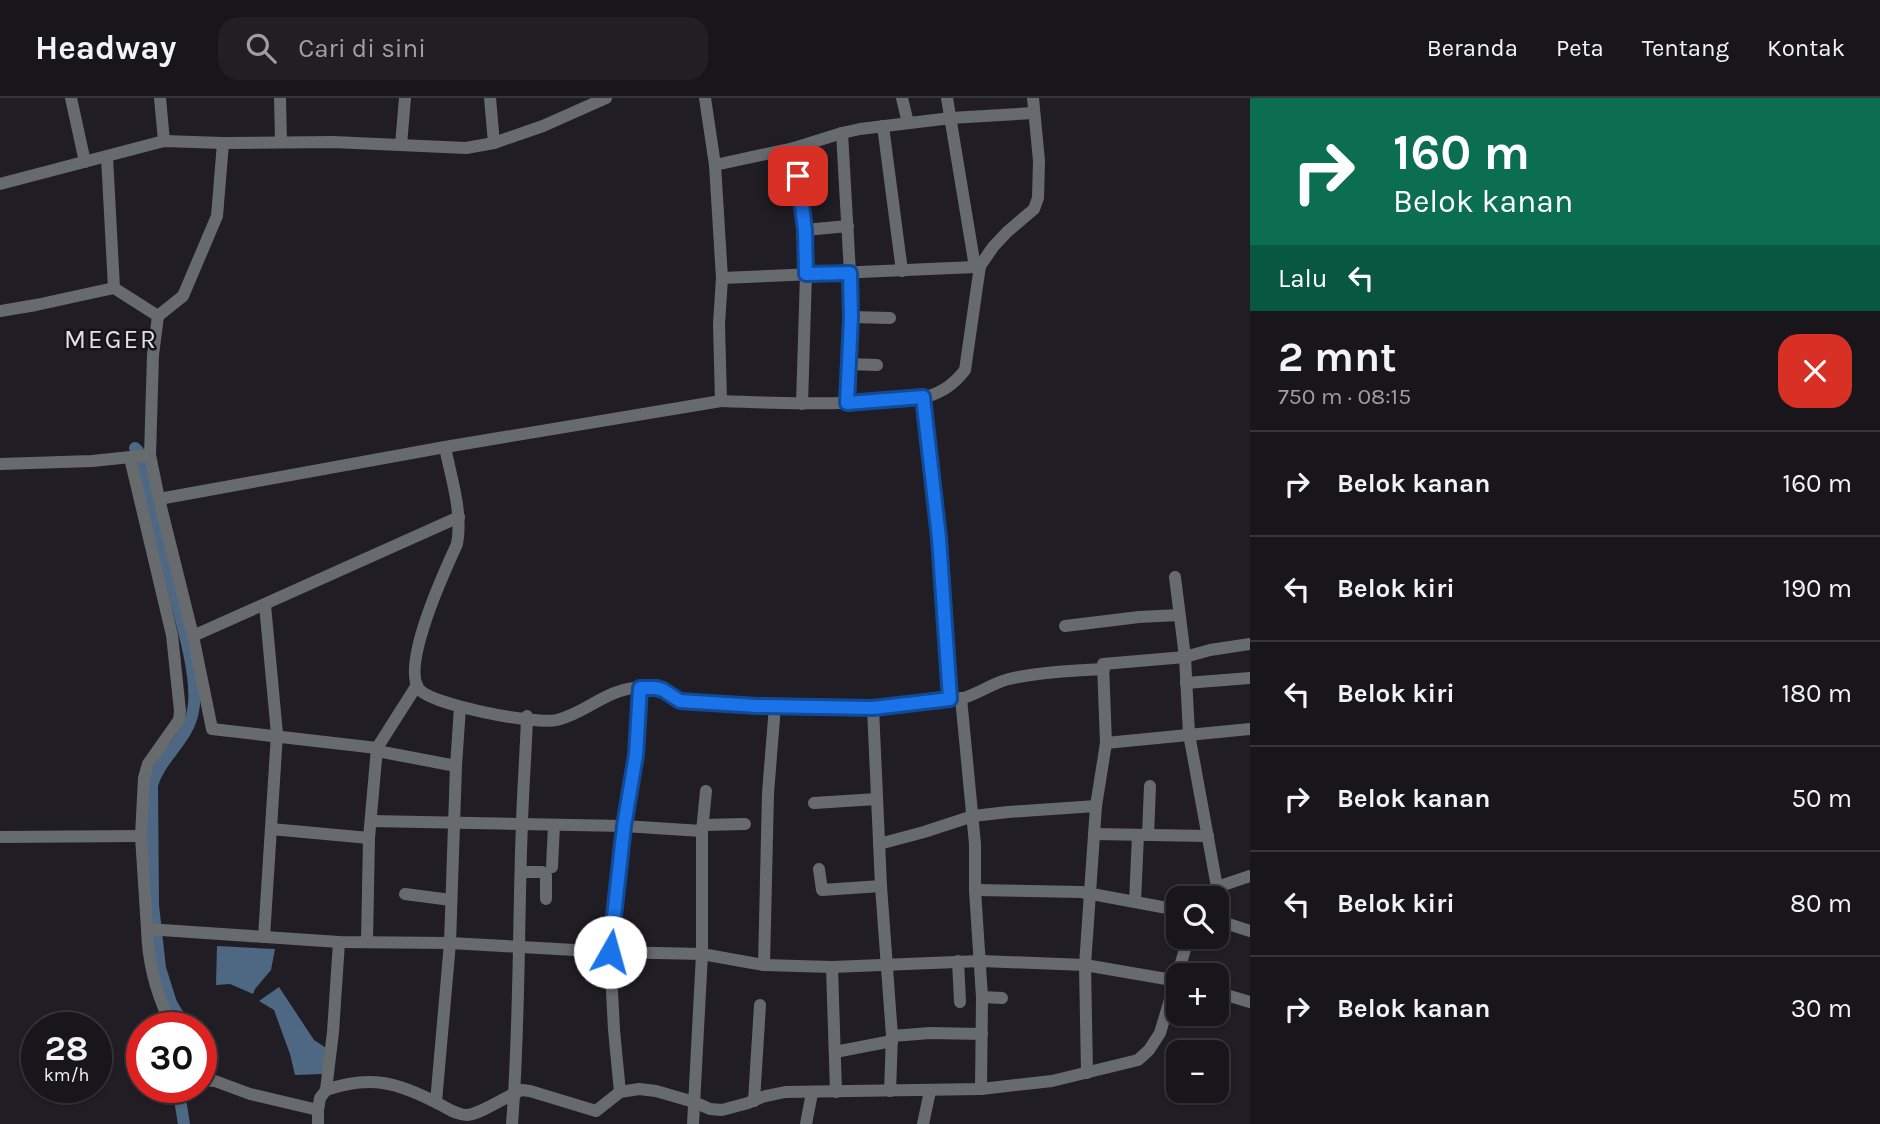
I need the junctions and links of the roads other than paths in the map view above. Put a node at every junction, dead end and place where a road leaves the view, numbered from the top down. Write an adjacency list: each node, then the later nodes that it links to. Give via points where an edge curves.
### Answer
1 (71, 98): 23 (street)
2 (160, 98): 16 (street)
3 (280, 98): 17 (street)
4 (405, 98): 20 (street)
5 (490, 98): 19 (street)
6 (606, 98): 19 (street)
7 (705, 98): 24 (street)
8 (902, 98): 13 (street)
9 (947, 98): 12 (street)
10 (1033, 98): 11 (street)
11 (1034, 113): 12 (street); 28 (street, via 1039,161 1034,209)
12 (951, 118): 13 (street); 28 (street)
13 (908, 123): 14 (street)
14 (883, 126): 15 (street); 29 (street)
15 (842, 133): 21 (street); 26 (street)
16 (164, 141): 18 (street); 22 (street)
17 (281, 142): 18 (street); 20 (street)
18 (223, 143): 35 (street, via 216,216 183,296)
19 (494, 143): 20 (street, via 466,148)
20 (401, 145)
21 (794, 149): 24 (street); 27 (street)
22 (107, 157): 23 (street); 33 (street)
23 (85, 162): 25 (street)
24 (715, 165): 32 (street)
25 (0, 184)
26 (848, 226): 27 (street); 30 (street)
27 (805, 230): 31 (street)
28 (978, 266): 29 (street); 40 (street, via 965,370 955,383)
29 (902, 271): 30 (street)
30 (850, 273): 31 (street); 36 (street)
31 (806, 274): 32 (street); 43 (street)
32 (722, 278): 41 (street)
33 (114, 288): 34 (street); 35 (street)
34 (0, 311)
35 (158, 316): 45 (street)
36 (851, 317): 37 (street); 38 (street)
37 (890, 318)
38 (848, 364): 39 (street); 42 (street)
39 (877, 365)
40 (923, 397): 42 (street); 62 (street)
41 (721, 401): 43 (street); 44 (street)
42 (847, 403): 43 (street)
43 (802, 404)
44 (445, 447): 48 (street); 49 (street)
45 (149, 455): 46 (street); 48 (street)
46 (130, 458): 47 (street); 90 (street, via 172,635 180,711 175,727 145,772)
47 (0, 464)
48 (159, 499): 54 (street)
49 (459, 517): 51 (street); 60 (street, via 457,544 436,590 418,650)
50 (1175, 577): 52 (street)
51 (265, 605): 54 (street); 69 (street)
52 (1179, 615): 53 (street); 56 (street)
53 (1065, 626)
54 (193, 636): 69 (street, via 212,729)
55 (1250, 644): 56 (street)
56 (1185, 657): 57 (street, via 1103,664); 59 (street)
57 (1104, 669): 62 (street, via 1009,679); 70 (street)
58 (1250, 678): 59 (street)
59 (1186, 683): 68 (street)
60 (417, 685): 64 (street, via 424,695); 71 (street)
61 (640, 688): 63 (street, via 663,690 680,701); 66 (street, via 605,697 558,720); 84 (street, via 636,755)
62 (956, 699): 65 (street); 78 (street)
63 (775, 706): 65 (street); 121 (street)
64 (460, 707): 66 (street); 72 (street)
65 (873, 708): 75 (street)
66 (527, 717): 81 (street)
67 (1250, 729): 68 (street)
68 (1189, 734): 70 (street); 91 (street)
69 (276, 735): 71 (street); 86 (street)
70 (1106, 743): 77 (street)
71 (377, 749): 72 (street); 79 (street)
72 (456, 766): 80 (street)
73 (1150, 786): 88 (street)
74 (706, 791): 85 (street)
75 (877, 799): 76 (street); 93 (street)
76 (814, 803)
77 (1096, 806): 78 (street); 87 (street)
78 (974, 816): 93 (street); 101 (street)
79 (371, 821): 80 (street); 92 (street)
80 (454, 823): 81 (street); 105 (street)
81 (522, 823): 83 (street); 96 (street)
82 (745, 824): 85 (street)
83 (554, 825): 84 (street); 94 (street)
84 (624, 826): 85 (street); 116 (street)
85 (703, 828): 117 (street)
86 (271, 829): 92 (street); 111 (street)
87 (1094, 834): 88 (street); 102 (street)
88 (1143, 835): 91 (street); 106 (street)
89 (0, 836): 90 (street)
90 (141, 836): 109 (street)
91 (1208, 836): 98 (street)
92 (369, 838): 112 (street)
93 (879, 844): 100 (street)
94 (552, 867)
95 (819, 869): 100 (street, via 822,890)
96 (521, 872): 104 (street, via 546,875); 115 (street)
97 (1250, 876): 99 (street)
98 (1217, 886)
99 (1220, 886)
100 (881, 887): 120 (street)
101 (975, 890): 102 (street); 119 (street)
102 (1091, 893): 106 (street); 122 (street)
103 (405, 894): 105 (street)
104 (546, 899)
105 (451, 900): 114 (street)
106 (1135, 902): 107 (street)
107 (1166, 908)
108 (1229, 924): 110 (street)
109 (147, 929): 111 (street); 131 (street, via 155,984)
110 (1250, 931)
111 (264, 937): 113 (street)
112 (367, 941): 113 (street); 114 (street)
113 (339, 942): 139 (street)
114 (450, 943): 115 (street); 147 (street)
115 (520, 947): 116 (street); 143 (street)
116 (610, 952): 117 (street); 144 (street)
117 (702, 954): 121 (street); 148 (street)
118 (958, 961): 119 (street); 120 (street); 128 (street)
119 (981, 961): 122 (street); 126 (street)
120 (887, 964): 123 (street); 134 (street)
121 (764, 965): 123 (street)
122 (1084, 965): 124 (street); 136 (street)
123 (832, 967): 135 (street)
124 (1166, 979)
125 (1229, 996): 129 (street)
126 (982, 997): 127 (street); 133 (street)
127 (1002, 998)
128 (960, 1002)
129 (1250, 1002)
130 (760, 1005): 146 (street)
131 (165, 1012)
132 (1166, 1013): 136 (street, via 1160,1032 1138,1060)
133 (982, 1034): 134 (street, via 930,1033); 138 (street)
134 (892, 1039): 135 (street); 140 (street)
135 (835, 1052): 142 (street)
136 (1087, 1073): 138 (street)
137 (217, 1082): 149 (street)
138 (982, 1089): 141 (street)
139 (326, 1090): 147 (street, via 370,1081 390,1083); 149 (street)
140 (890, 1091): 141 (street); 142 (street)
141 (930, 1091): 155 (street)
142 (836, 1092): 145 (street)
143 (514, 1093): 147 (street, via 467,1115); 150 (street, via 530,1091); 152 (street)
144 (620, 1093): 148 (street, via 656,1091); 150 (street)
145 (812, 1093): 146 (street, via 785,1093); 154 (street)
146 (754, 1101): 148 (street, via 722,1110)
147 (436, 1102)
148 (694, 1102): 153 (street)
149 (318, 1110): 151 (street)
150 (596, 1118)
151 (318, 1124)
152 (512, 1124)
153 (693, 1124)
154 (806, 1124)
155 (923, 1124)

